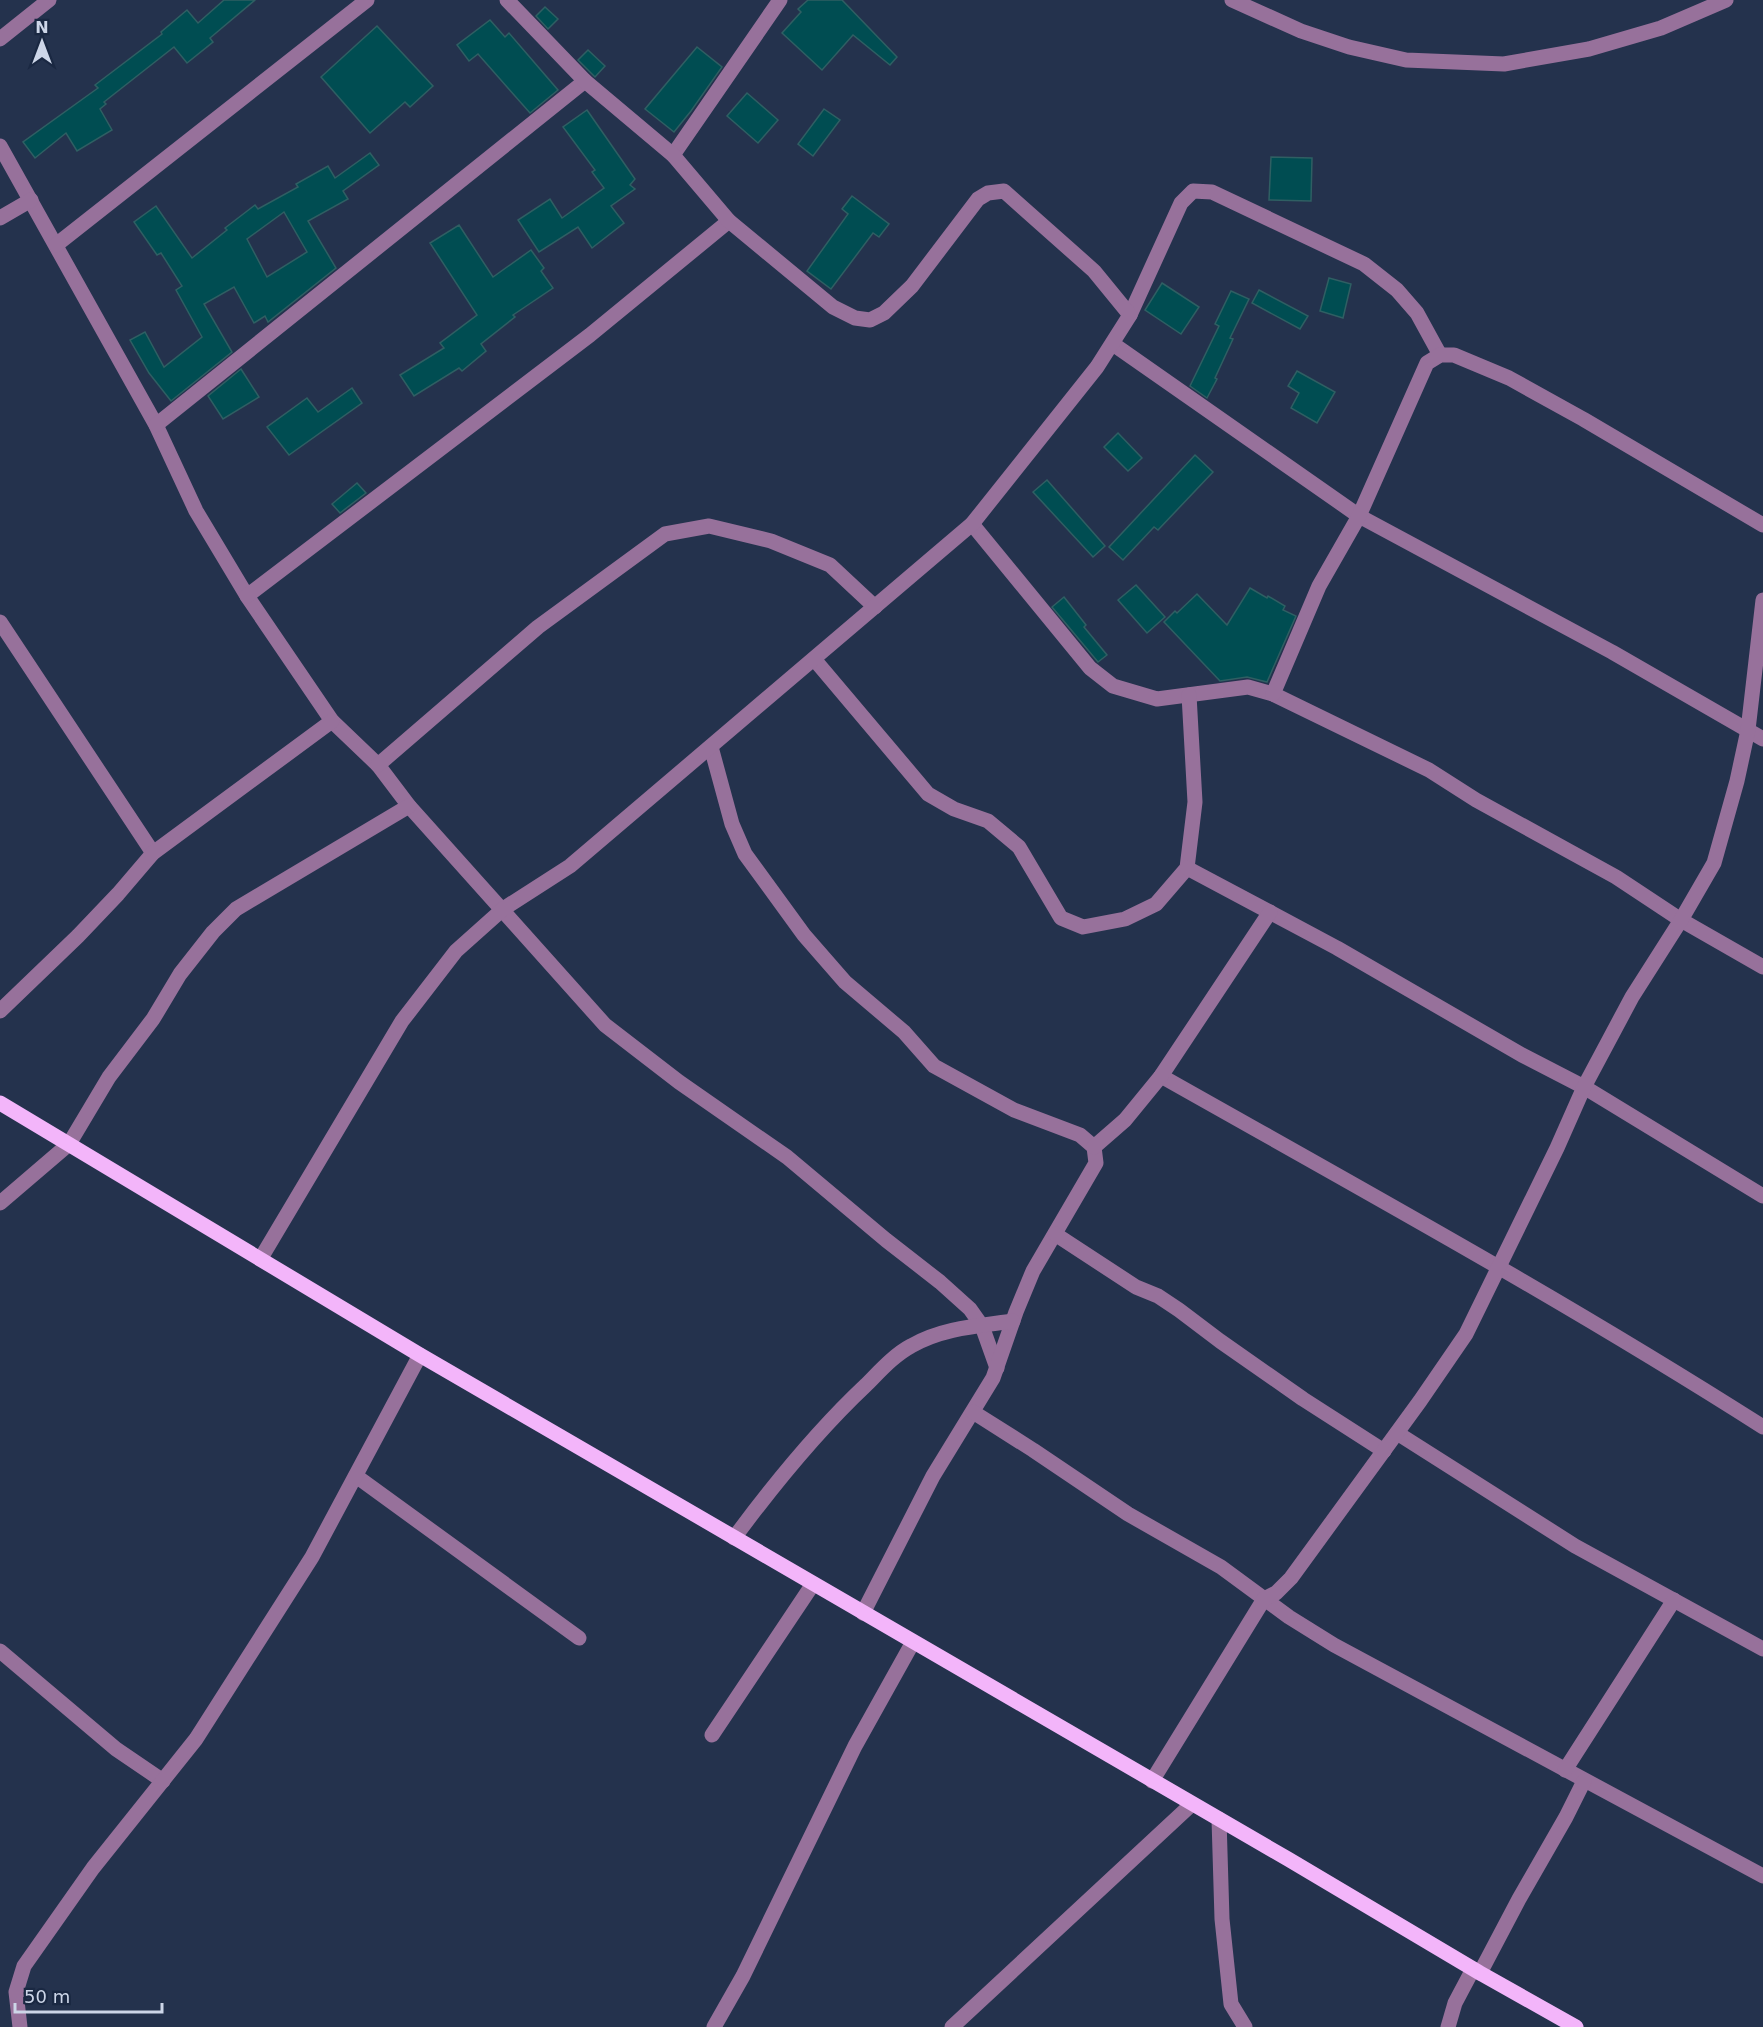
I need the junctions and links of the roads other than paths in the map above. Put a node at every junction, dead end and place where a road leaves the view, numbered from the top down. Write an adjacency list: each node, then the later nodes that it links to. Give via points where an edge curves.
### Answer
1 (49, 0): 7 (street)
2 (367, 0): 14 (street)
3 (780, 0): 10 (street)
4 (1232, 0): 5 (street, via 1301,31 1349,47 1406,60 1504,64 1588,49 1661,28)
5 (1726, 0)
6 (511, 2): 8 (street)
7 (0, 39)
8 (585, 81): 10 (street); 18 (street)
9 (0, 146): 11 (street)
10 (672, 154): 13 (street)
11 (31, 200): 12 (street); 14 (street)
12 (0, 218)
13 (729, 221): 15 (street, via 833,307 855,318 870,320 884,313 912,286 978,199 1004,191 1094,271); 22 (street, via 590,335)
14 (56, 245): 18 (street)
15 (1130, 315): 16 (street); 17 (street, via 1181,203 1193,191 1212,192 1364,264 1397,290 1417,313)
16 (1113, 344): 19 (street); 20 (street)
17 (1440, 355): 19 (street, via 1427,363); 21 (street, via 1454,355 1509,378)
18 (156, 425): 22 (street, via 196,511)
19 (1359, 516): 27 (street, via 1319,586); 30 (street)
20 (972, 524): 24 (street); 28 (street, via 1090,668 1113,686 1157,699)
21 (1763, 525)
22 (247, 596): 29 (street)
23 (1763, 600): 30 (street)
24 (875, 607): 26 (street); 33 (street, via 830,565 771,541 709,526 665,534 538,627)
25 (0, 622): 35 (street)
26 (814, 659): 32 (street); 36 (street, via 928,794 954,810 988,820 1019,847 1061,918 1083,927 1125,919 1156,904)
27 (1273, 694): 28 (street, via 1248,687); 39 (street, via 1429,770 1616,877)
28 (1189, 695): 36 (street, via 1195,802)
29 (332, 721): 33 (street); 35 (street)
30 (1748, 730): 31 (street); 39 (street, via 1714,862)
31 (1763, 739)
32 (711, 747): 37 (street, via 570,866); 46 (street, via 732,824 745,854 804,935 845,982 904,1032 934,1066 1014,1110 1080,1135)
33 (378, 765): 34 (street)
34 (409, 806): 37 (street); 45 (street, via 237,909 213,932 110,1077)
35 (153, 853): 41 (street, via 78,936)
36 (1187, 868): 38 (street)
37 (502, 909): 50 (street, via 456,951 402,1021); 53 (street, via 605,1024 679,1082 787,1157 940,1282 970,1309)
38 (1270, 912): 42 (street); 43 (street)
39 (1681, 920): 40 (street); 43 (street, via 1632,997)
40 (1763, 967)
41 (0, 1011)
42 (1161, 1076): 46 (street, via 1125,1120); 51 (street)
43 (1584, 1087): 47 (street); 51 (street)
44 (0, 1103): 45 (main road)
45 (69, 1144): 48 (street); 50 (main road)
46 (1094, 1147): 49 (street, via 1096,1163)
47 (1763, 1196)
48 (0, 1203)
49 (1055, 1234): 52 (street, via 1033,1272); 59 (street, via 1136,1287 1158,1296)
50 (261, 1258): 54 (main road)
51 (1498, 1268): 57 (street, via 1681,1374); 58 (street, via 1466,1334)
52 (1013, 1321): 53 (street); 55 (street)
53 (982, 1326): 55 (street); 61 (street, via 946,1331 910,1346 886,1365 838,1411)
54 (420, 1355): 60 (street); 61 (main road)
55 (997, 1368): 56 (street)
56 (973, 1412): 63 (street, via 1128,1514 1221,1567); 65 (street, via 933,1476)
57 (1763, 1427)
58 (1397, 1433): 59 (street); 64 (street, via 1575,1546)
59 (1384, 1451): 63 (street, via 1291,1578)
60 (356, 1476): 66 (street); 72 (street, via 280,1608 196,1739)
61 (734, 1538): 62 (main road)
62 (813, 1584): 65 (main road); 70 (street)
63 (1264, 1599): 71 (street, via 1334,1645); 73 (street)
64 (1674, 1600): 68 (street); 71 (street)
65 (863, 1613): 67 (main road)
66 (579, 1638)
67 (913, 1642): 73 (main road); 80 (street, via 855,1746 744,1976)
68 (1763, 1649)
69 (0, 1651): 72 (street, via 116,1749)
70 (712, 1735)
71 (1565, 1770): 74 (street)
72 (163, 1781): 79 (street, via 93,1868 24,1966 16,1992)
73 (1152, 1781): 75 (main road)
74 (1584, 1781): 77 (street); 78 (street)
75 (1192, 1804): 76 (main road); 81 (street)
76 (1219, 1819): 78 (main road); 82 (street, via 1222,1919 1231,2004)
77 (1763, 1876)
78 (1476, 1971): 83 (street, via 1455,2003); 84 (main road)
79 (20, 2027)
80 (714, 2027)
81 (952, 2027)
82 (1245, 2027)
83 (1449, 2027)
84 (1576, 2027)

